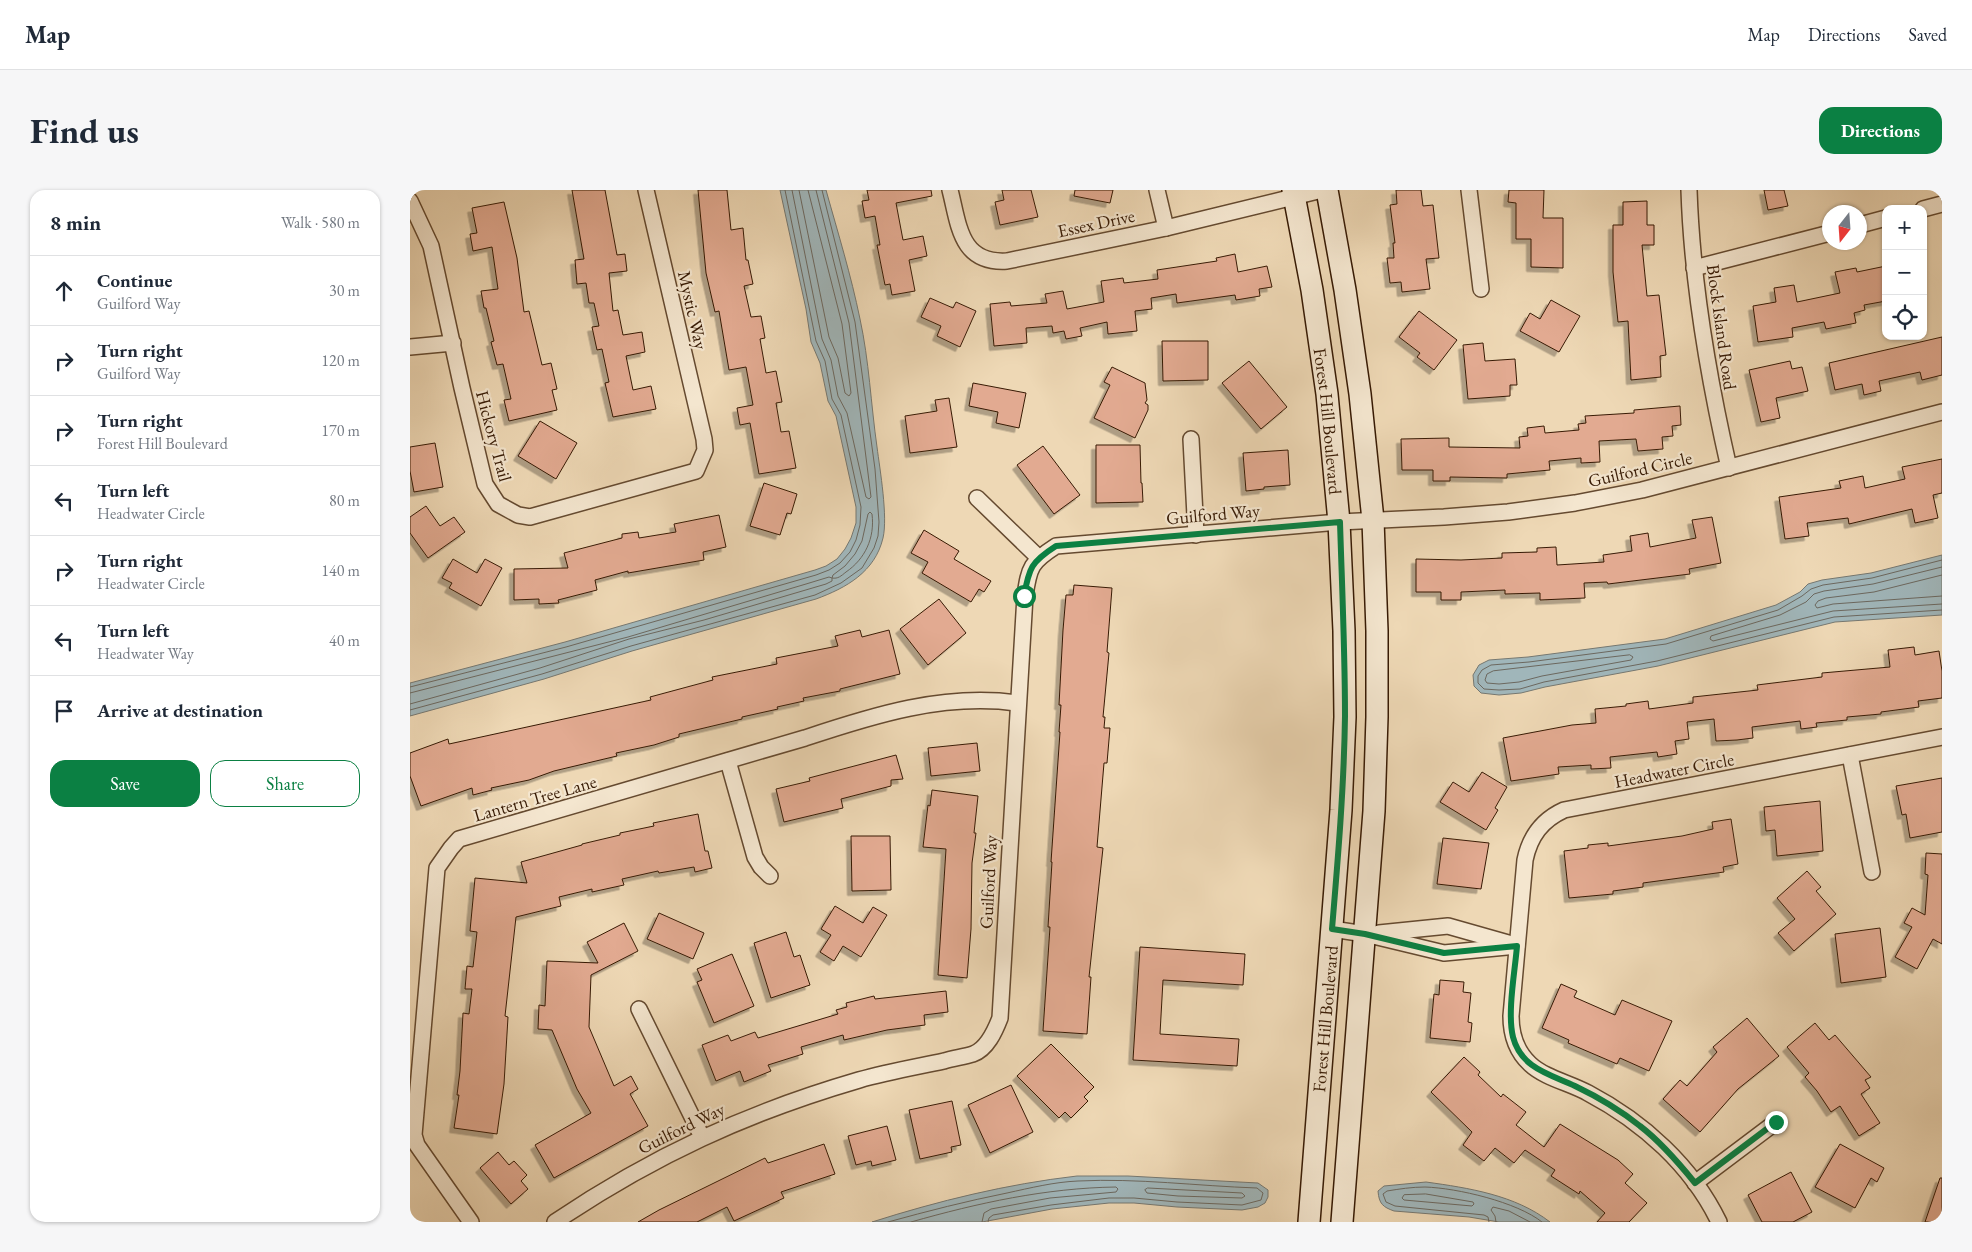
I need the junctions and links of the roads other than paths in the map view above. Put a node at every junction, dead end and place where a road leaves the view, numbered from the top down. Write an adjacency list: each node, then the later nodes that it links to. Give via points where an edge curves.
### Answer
1 (646, 190): 21 (street, Mystic Way)
2 (950, 190): 14 (street, Essex Drive, via 965,244 973,253 995,262)
3 (1157, 190): 14 (street)
4 (1322, 190): 8 (street, Essex Drive)
5 (1327, 190): 25 (main road, Forest Hill Boulevard, via 1360,394)
6 (1469, 190): 17 (street)
7 (1689, 190): 16 (street, Block Island Road)
8 (1294, 193): 14 (street, Essex Drive); 26 (main road, Forest Hill Boulevard, via 1328,394)
9 (410, 202): 18 (street, Hickory Trail, via 431,246)
10 (1942, 204): 11 (street)
11 (1927, 208)
12 (1882, 219): 13 (street)
13 (1867, 223)
14 (1166, 228)
15 (1822, 235): 16 (street)
16 (1694, 268): 23 (street, Block Island Road, via 1702,336)
17 (1482, 289)
18 (453, 343): 19 (street); 21 (street, Hickory Trail, via 486,484 498,504 518,515 530,517 696,471 705,450)
19 (410, 347)
20 (1942, 412): 23 (street, Guilford Circle)
21 (704, 439)
22 (1191, 440): 27 (street)
23 (1729, 468): 25 (street, Guilford Circle, via 1642,490 1575,502 1490,513)
24 (977, 498): 28 (street)
25 (1373, 520): 26 (street, Guilford Circle); 36 (main road, Forest Hill Boulevard, via 1377,717)
26 (1340, 522): 27 (street, Guilford Way); 35 (main road, Forest Hill Boulevard, via 1345,717)
27 (1196, 535): 28 (street, Guilford Way, via 1056,546)
28 (1038, 557): 29 (street, Guilford Way, via 1028,577 1024,596)
29 (1017, 703): 32 (street, Lantern Tree Lane, via 967,700 895,711); 40 (street, Guilford Way, via 1000,1018 990,1038 975,1054 863,1079 806,1096)
30 (1942, 738): 31 (street, Headwater Circle)
31 (1850, 755): 33 (street); 37 (street, Headwater Circle, via 1554,814 1538,828 1528,848)
32 (728, 761): 34 (street, via 755,857); 42 (street, Lantern Tree Lane, via 459,839 440,862 414,1135 417,1145)
33 (1872, 872)
34 (770, 876)
35 (1332, 929): 36 (street); 44 (main road, Forest Hill Boulevard)
36 (1365, 934): 37 (street, via 1444,953); 37 (street, via 1448,926); 45 (main road, Forest Hill Boulevard)
37 (1517, 946): 41 (street, Headwater Circle, via 1511,1027 1523,1057 1540,1071 1575,1086 1639,1125)
38 (639, 1009): 40 (street)
39 (1776, 1122): 41 (street)
40 (702, 1137): 43 (street, Guilford Way, via 636,1171)
41 (1695, 1183): 46 (street, Headwater Circle)
42 (471, 1222)
43 (555, 1222)
44 (1309, 1222)
45 (1342, 1222)
46 (1719, 1222)

